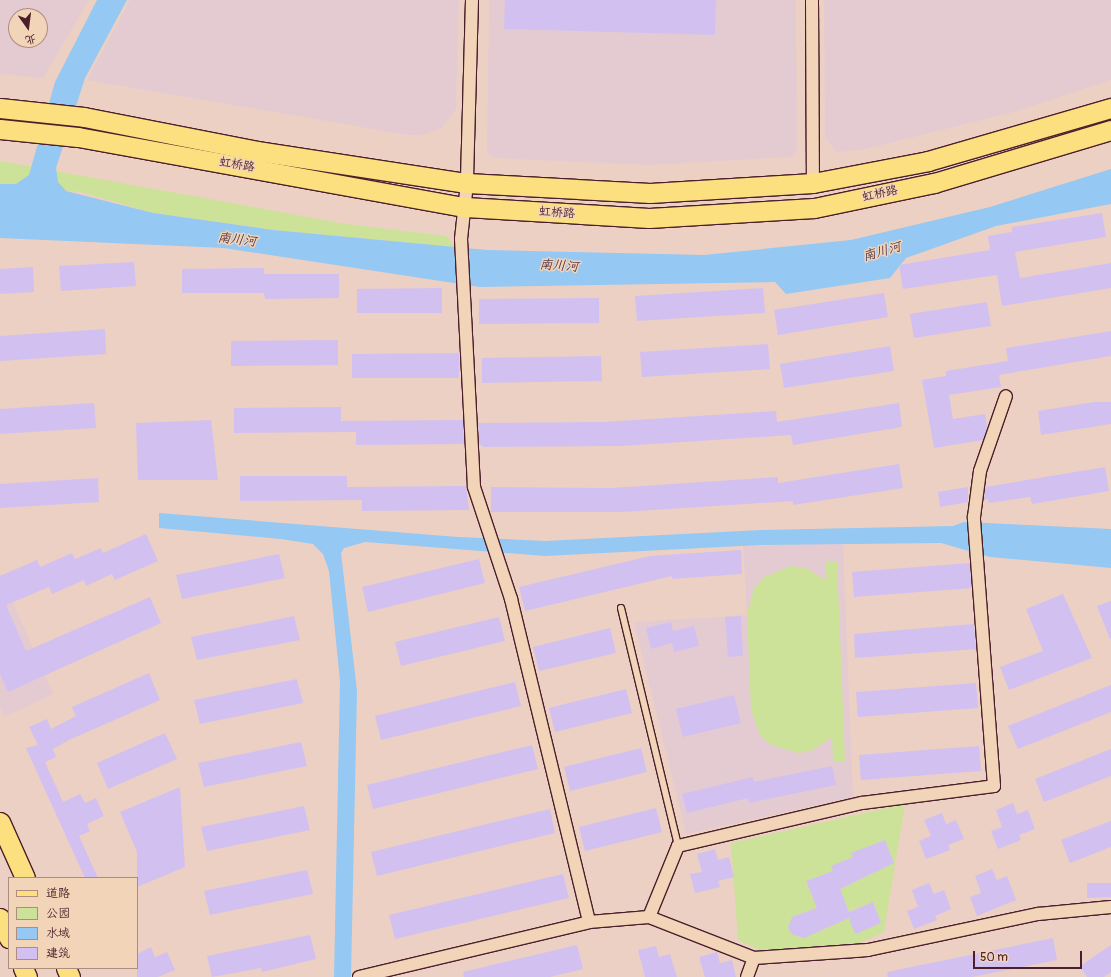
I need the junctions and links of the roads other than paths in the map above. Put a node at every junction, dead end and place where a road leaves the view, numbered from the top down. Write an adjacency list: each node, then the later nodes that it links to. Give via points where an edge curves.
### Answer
1 (472, 0): 7 (street)
2 (812, 0): 8 (street)
3 (0, 108): 7 (main road, 虹桥路, via 84,117 257,151)
4 (1111, 108): 8 (main road, 虹桥路, via 928,162)
5 (0, 129): 9 (main road, 虹桥路, via 78,137)
6 (1111, 130): 9 (main road, 虹桥路, via 934,183 814,208 649,218)
7 (468, 183): 8 (main road, 虹桥路, via 650,194); 9 (street)
8 (813, 183)
9 (465, 207): 18 (street, via 461,239 462,294 474,488 511,599)
10 (1006, 396): 13 (street, via 980,471 974,517 994,786 862,803)
11 (621, 608): 13 (lane)
12 (0, 822): 14 (main road)
13 (678, 846): 16 (street)
14 (25, 877)
15 (1111, 907): 20 (street, via 1038,914 868,950)
16 (649, 917): 18 (street); 20 (street)
17 (0, 918): 19 (main road)
18 (589, 922): 21 (street)
19 (8, 936)
20 (754, 958): 22 (street)
21 (361, 976)
22 (747, 977)

